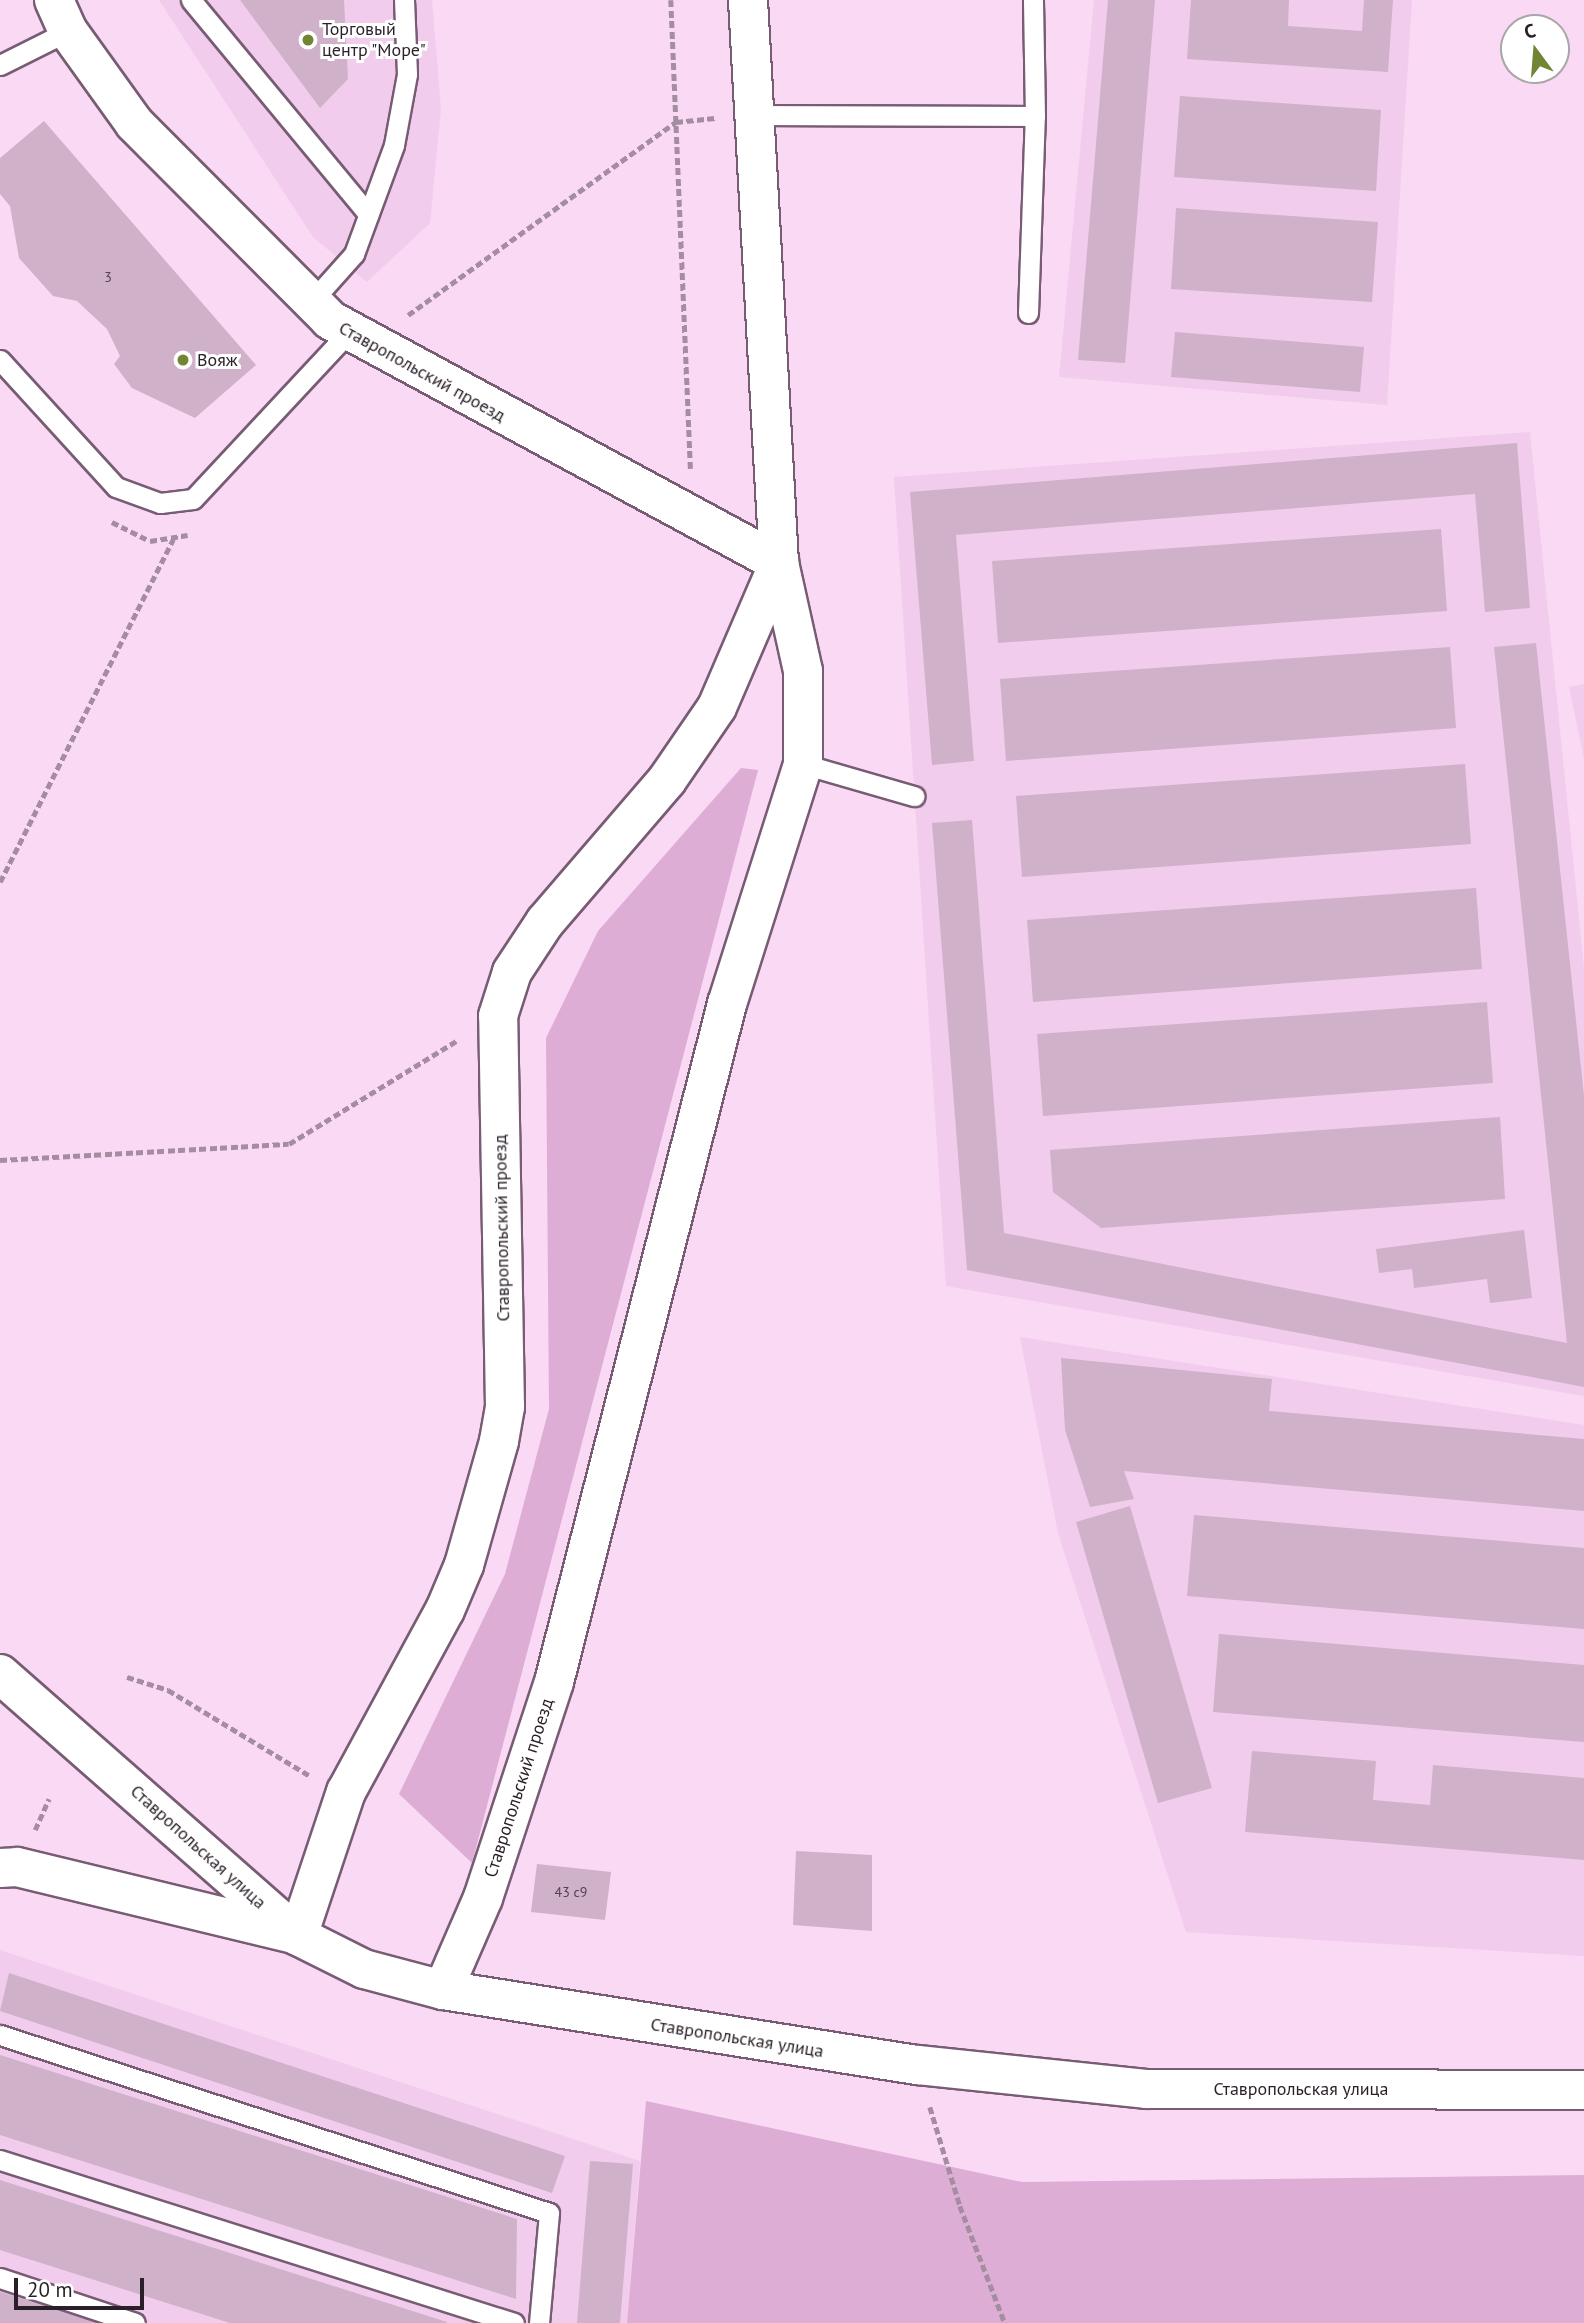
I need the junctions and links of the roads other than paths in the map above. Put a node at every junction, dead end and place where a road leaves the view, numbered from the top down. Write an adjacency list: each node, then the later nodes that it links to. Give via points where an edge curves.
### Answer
1 (191, 0): 9 (lane)
2 (404, 0): 9 (lane, via 407,74 394,145)
3 (748, 0): 7 (street, Ставропольский проезд)
4 (1032, 0): 8 (lane)
5 (61, 16): 6 (lane); 10 (street, Ставропольский проезд, via 134,123)
6 (0, 65)
7 (755, 115): 8 (lane); 14 (street, Ставропольский проезд)
8 (1035, 116): 11 (lane)
9 (368, 214): 10 (lane, via 354,254)
10 (312, 301): 12 (street, Ставропольский проезд)
11 (1028, 313)
12 (348, 333): 13 (lane, via 193,499 160,503 116,487); 14 (street, Ставропольский проезд)
13 (0, 360)
14 (779, 564): 15 (street, Ставропольский проезд, via 803,671); 19 (street, Ставропольский проезд, via 717,707 667,780 545,922 512,972 498,1016 505,1407 499,1441 445,1610 346,1792)
15 (803, 764): 16 (lane); 20 (street, Ставропольский проезд, via 727,1004 554,1682 483,1898)
16 (914, 796)
17 (0, 1676): 19 (street, Ставропольская улица)
18 (0, 1868): 19 (street, via 17,1867)
19 (298, 1936): 20 (street, Ставропольская улица, via 364,1969)
20 (443, 1990): 22 (street, Ставропольская улица, via 918,2066 1146,2089)
21 (0, 2035): 27 (lane, via 549,2213)
22 (1584, 2090)
23 (0, 2160): 26 (lane)
24 (0, 2278): 25 (lane)
25 (135, 2323)
26 (514, 2323)
27 (540, 2323)

